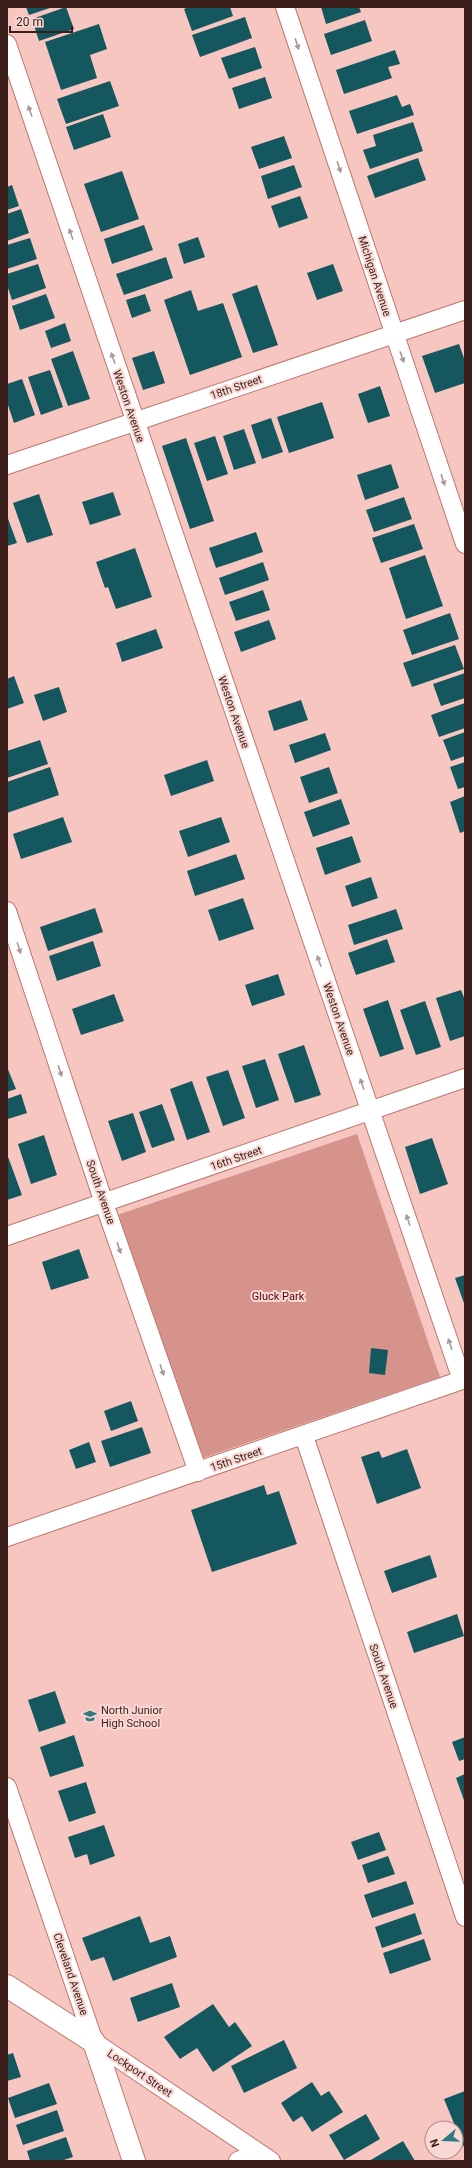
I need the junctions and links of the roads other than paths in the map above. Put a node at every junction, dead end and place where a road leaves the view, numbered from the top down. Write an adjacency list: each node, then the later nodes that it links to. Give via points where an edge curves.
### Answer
1 (285, 7): 4 (street, Michigan Avenue, one-way to 4)
2 (7, 44): 5 (street, Weston Avenue, one-way to 2)
3 (465, 310): 4 (street, 18th Street)
4 (394, 334): 5 (street, 18th Street); 7 (street, Michigan Avenue, one-way to 7)
5 (135, 421): 6 (street, 18th Street); 10 (street, Weston Avenue, one-way to 5)
6 (7, 465)
7 (465, 544)
8 (7, 911): 11 (street, South Avenue, one-way to 11)
9 (465, 1078): 10 (street, 16th Street)
10 (371, 1112): 11 (street, 16th Street); 13 (street, Weston Avenue, one-way to 10)
11 (104, 1203): 12 (street, 16th Street); 15 (street, South Avenue, one-way to 15)
12 (7, 1236)
13 (464, 1380): 14 (street, 15th Street)
14 (304, 1436): 15 (street, 15th Street); 18 (street, South Avenue)
15 (198, 1472): 16 (street, 15th Street)
16 (7, 1537)
17 (7, 1788): 20 (street, Cleveland Avenue)
18 (465, 1917)
19 (7, 1986): 20 (main road, Lockport Street)
20 (94, 2042): 21 (street, Lockport Street); 22 (main road, Cleveland Avenue)
21 (265, 2157): 23 (street)
22 (134, 2161)
23 (238, 2161)

